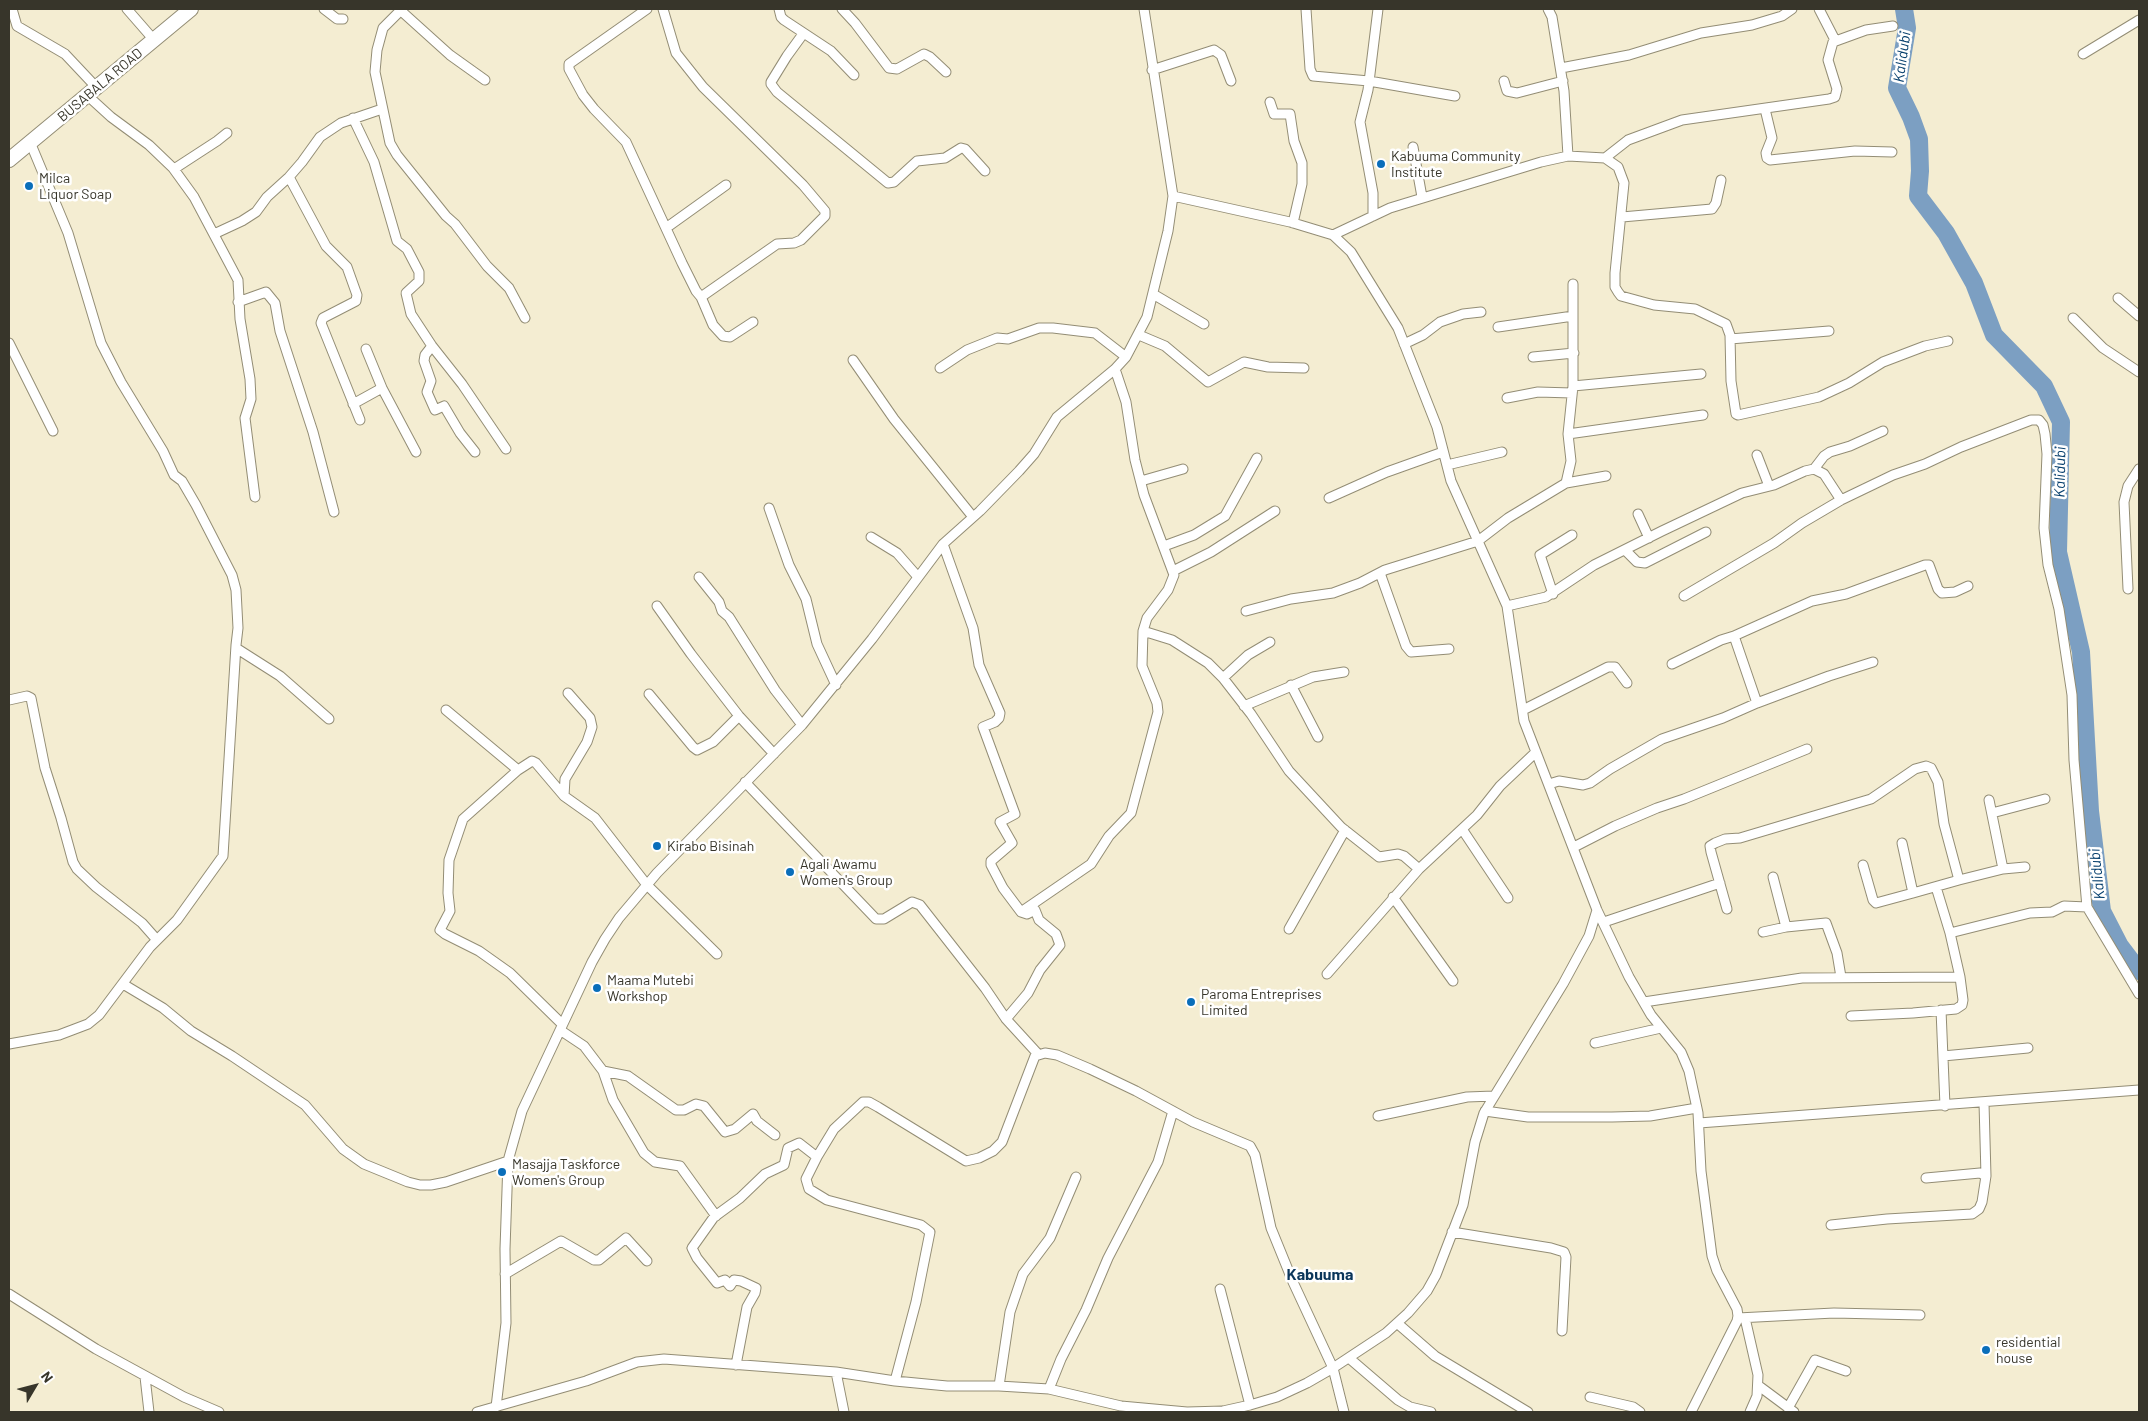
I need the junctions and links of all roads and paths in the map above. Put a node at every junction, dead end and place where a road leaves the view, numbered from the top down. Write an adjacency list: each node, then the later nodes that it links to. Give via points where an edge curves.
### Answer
1 (12, 9): 32 (street, via 17,26 65,54)
2 (127, 9): 20 (street)
3 (191, 9): 20 (street, BUSABALA ROAD)
4 (324, 9): 16 (street, via 337,19)
5 (647, 9): 55 (street, via 569,64 569,69 594,109 626,142)
6 (663, 9): 60 (street, via 676,53 703,87 803,185 825,211 825,216 798,242 777,244)
7 (779, 9): 19 (street, via 781,17)
8 (842, 9): 25 (street, via 889,68 897,70 924,54)
9 (1144, 9): 24 (street)
10 (1306, 9): 29 (street, via 1311,74)
11 (1378, 9): 29 (street)
12 (1548, 9): 23 (street)
13 (1792, 9): 23 (street, via 1782,16 1752,24 1701,34 1629,55)
14 (1819, 9): 21 (street)
15 (400, 10): 27 (street, via 450,55); 36 (street, via 383,28 378,42 375,72)
16 (343, 19)
17 (2139, 20): 22 (street)
18 (1893, 26): 21 (street)
19 (803, 34): 26 (street, via 831,51); 46 (street, via 771,84 888,183 894,182 916,161 945,158 961,148)
20 (154, 40): 32 (street, BUSABALA ROAD)
21 (1835, 40): 35 (street, via 1828,60 1838,89 1835,96)
22 (2083, 54)
23 (1561, 68): 30 (street)
24 (1152, 70): 28 (street, via 1214,50 1221,55); 50 (street)
25 (946, 72)
26 (854, 75)
27 (485, 80)
28 (1231, 80)
29 (1369, 81): 33 (street); 52 (street, via 1360,131 1373,193)
30 (1563, 81): 31 (street, via 1517,93 1507,91); 42 (street)
31 (1504, 82)
32 (92, 92): 39 (street, BUSABALA ROAD); 45 (street, via 111,117 150,145)
33 (1455, 96)
34 (1270, 102): 54 (street, via 1274,114 1290,114 1294,141 1302,163 1302,184)
35 (1765, 109): 41 (street, via 1772,138 1766,153 1770,160 1855,151); 43 (street, via 1682,120 1628,140)
36 (382, 110): 37 (street); 66 (street, via 390,143 397,155 479,257 509,288)
37 (352, 118): 47 (street, via 320,137); 77 (street, via 374,162 397,241 420,272 419,281 406,291 405,296)
38 (226, 133): 45 (street)
39 (30, 142): 44 (street, BUSABALA ROAD); 142 (street, via 68,233 101,343 176,478 182,481 196,505 232,575 238,607)
40 (1413, 147): 51 (street)
41 (1892, 152)
42 (1568, 156): 43 (street); 51 (street)
43 (1604, 158): 53 (street, via 1618,167 1624,183)
44 (9, 160)
45 (174, 170): 56 (street, via 194,197)
46 (985, 170)
47 (289, 177): 56 (street, via 266,197 256,212); 91 (street, via 326,246 347,266 357,295 356,301 323,318 321,323)
48 (1721, 180): 53 (street, via 1712,209)
49 (726, 185): 55 (street)
50 (1172, 196): 54 (street); 59 (street, via 1168,231)
51 (1422, 197): 52 (street)
52 (1373, 216): 57 (street)
53 (1622, 218): 73 (street, via 1615,273 1616,287 1621,296 1654,305 1695,310 1726,324)
54 (1293, 223): 57 (street)
55 (666, 228): 60 (street)
56 (214, 234): 62 (street, via 238,280)
57 (1333, 236): 76 (street, via 1351,252 1398,328)
58 (1573, 284): 64 (street)
59 (1153, 294): 69 (street); 72 (street)
60 (701, 296): 68 (street, via 708,316 723,336 733,336)
61 (2118, 298): 65 (street)
62 (238, 302): 112 (street, via 250,379 251,399 245,418); 117 (street, via 266,292 275,303 282,339 313,432)
63 (1480, 312): 76 (street, via 1440,322)
64 (1573, 316): 70 (street); 79 (street)
65 (2139, 316)
66 (525, 318)
67 (2073, 318): 86 (street, via 2103,348)
68 (753, 322)
69 (1204, 324)
70 (1498, 327)
71 (1829, 330): 73 (street)
72 (1139, 335): 80 (street); 84 (street, via 1165,346 1208,382 1244,362 1268,367)
73 (1730, 339): 74 (street, via 1736,414 1742,415 1819,398 1883,362)
74 (1948, 341)
75 (9, 343): 94 (street)
76 (1404, 344): 100 (street)
77 (432, 346): 97 (street); 99 (street, via 424,361 430,380 427,392 435,410 444,406)
78 (366, 349): 88 (street)
79 (1574, 353): 81 (street); 89 (street)
80 (1126, 357): 83 (street, via 1095,333 1039,328 1008,339 997,338 967,350); 85 (street)
81 (1533, 357)
82 (853, 360): 119 (street, via 894,419)
83 (940, 368)
84 (1304, 368)
85 (1115, 369): 109 (street, via 1126,402); 119 (street, via 1057,417 1034,454)
86 (2139, 372)
87 (1701, 374): 89 (street)
88 (382, 388): 91 (street); 98 (street)
89 (1573, 389): 90 (street); 96 (street)
90 (1507, 398)
91 (353, 404): 93 (street)
92 (1703, 415): 96 (street)
93 (360, 420)
94 (53, 431)
95 (1883, 431): 106 (street, via 1830,452)
96 (1568, 434): 110 (street, via 1571,461)
97 (506, 449)
98 (416, 452)
99 (475, 452)
100 (1444, 452): 104 (street); 113 (street, via 1387,472)
101 (1502, 452): 104 (street)
102 (1757, 455): 111 (street)
103 (1257, 458): 126 (street, via 1225,516 1194,535)
104 (1447, 465): 124 (street)
105 (1183, 469): 109 (street)
106 (1814, 469): 111 (street); 114 (street, via 1824,474)
107 (2139, 469): 133 (street, via 2128,486 2124,502)
108 (1606, 476): 110 (street)
109 (1140, 481): 126 (street)
110 (1566, 483): 124 (street, via 1555,487)
111 (1769, 486): 123 (street, via 1742,493)
112 (255, 497)
113 (1329, 498)
114 (1841, 500): 135 (street); 188 (street, via 1893,475 2032,420 2039,420 2043,425 2047,454 2044,528 2072,695 2074,760)
115 (769, 508): 149 (street, via 789,565 806,599 817,644)
116 (1275, 511): 128 (street)
117 (334, 512)
118 (1638, 514): 123 (street)
119 (973, 518): 125 (street)
120 (1706, 532): 127 (street, via 1645,563 1637,562)
121 (1572, 535): 134 (street, via 1540,555)
122 (871, 537): 131 (street, via 897,553)
123 (1650, 538): 127 (street)
124 (1478, 541): 129 (street); 137 (street)
125 (943, 544): 131 (street); 191 (street, via 973,628 979,665 1000,713 995,722 983,727 1015,814 1000,822 1012,843 991,861 991,865)
126 (1164, 546): 128 (street)
127 (1625, 550): 134 (street, via 1585,571)
128 (1174, 572): 139 (street, via 1172,584 1147,618)
129 (1380, 573): 138 (street, via 1333,593 1291,599); 143 (street, via 1411,652)
130 (699, 577): 160 (street)
131 (918, 577): 149 (street)
132 (1968, 586): 140 (street, via 1942,593 1929,565 1925,565 1846,594 1812,601)
133 (2128, 589)
134 (1553, 594): 137 (street)
135 (1684, 596)
136 (657, 606): 158 (street)
137 (1507, 606): 157 (street)
138 (1246, 611)
139 (1143, 631): 147 (street, via 1172,640 1190,650); 191 (street, via 1142,666 1158,712 1131,813 1109,836 1091,864)
140 (1734, 636): 145 (street); 154 (street)
141 (1270, 642): 147 (street, via 1248,655)
142 (236, 648): 159 (street, via 280,676); 197 (street, via 223,856 176,920)
143 (1449, 649)
144 (1873, 662): 154 (street)
145 (1672, 664)
146 (1344, 672): 150 (street, via 1313,677)
147 (1223, 678): 155 (street)
148 (1627, 683): 157 (street, via 1615,667 1608,667)
149 (836, 685): 160 (street)
150 (1291, 685): 155 (street); 161 (street)
151 (568, 693): 168 (street, via 590,718 592,726 587,742 565,779)
152 (649, 694): 158 (street, via 697,750 718,737)
153 (9, 700): 197 (street, via 31,698 45,768 77,869 142,923)
154 (1757, 703): 167 (street, via 1662,739 1590,783 1559,781)
155 (1244, 706): 173 (street, via 1289,771)
156 (446, 710): 165 (street)
157 (1522, 710): 163 (street)
158 (739, 716): 164 (street)
159 (329, 719)
160 (802, 726): 164 (street)
161 (1318, 736)
162 (1807, 749): 175 (street, via 1657,808)
163 (1536, 752): 167 (street); 172 (street)
164 (774, 754): 166 (street)
165 (518, 770): 168 (street, via 533,761); 209 (street, via 469,813 459,827 450,860 450,911 440,930 510,973)
166 (745, 782): 183 (street); 208 (street, via 876,919 884,919 912,902 920,905)
167 (1549, 784): 175 (street)
168 (564, 796): 183 (street, via 595,818)
169 (2045, 799): 171 (street)
170 (1989, 800): 171 (street)
171 (1992, 812): 179 (street)
172 (1462, 829): 178 (street); 187 (street)
173 (1345, 830): 178 (street, via 1379,857 1398,854); 194 (street)
174 (1902, 843): 185 (street)
175 (1574, 848): 190 (street)
176 (1863, 865): 185 (street, via 1876,903)
177 (2025, 867): 179 (street)
178 (1419, 869): 186 (street)
179 (2003, 869): 181 (street)
180 (1773, 877): 193 (street)
181 (1959, 880): 182 (street, via 1944,824 1937,778 1926,766 1916,769 1871,799 1715,843 1710,846); 184 (street)
182 (1720, 883): 189 (street); 192 (street)
183 (647, 885): 198 (street); 209 (street, via 605,939)
184 (1936, 887): 185 (street); 196 (street)
185 (1913, 893)
186 (1393, 897): 199 (street); 202 (street)
187 (1508, 898)
188 (2087, 907): 196 (street, via 2064,906 2052,912 2022,914); 204 (street)
189 (1728, 909)
190 (1598, 910): 192 (street); 218 (street, via 1589,936 1563,984)
191 (1021, 912): 208 (street, via 1027,914 1035,910 1039,920 1056,934 1060,945 1028,993)
192 (1604, 922): 205 (street)
193 (1786, 927): 195 (street); 201 (street, via 1826,923 1837,953)
194 (1289, 929)
195 (1763, 932)
196 (1950, 933): 200 (street)
197 (157, 940): 203 (street)
198 (717, 954)
199 (1327, 974)
200 (1960, 976): 201 (street); 206 (street, via 1962,1004 1956,1009)
201 (1841, 977): 205 (street, via 1802,978)
202 (1454, 981)
203 (123, 984): 212 (street, via 88,1024 59,1035); 228 (street, via 298,1100 343,1149 364,1164 408,1182 432,1185)
204 (2139, 994)
205 (1644, 1002): 210 (street)
206 (1941, 1010): 207 (street); 215 (street)
207 (1850, 1016)
208 (1006, 1018): 214 (street)
209 (561, 1027): 216 (street, via 584,1046); 228 (street, via 522,1111)
210 (1661, 1028): 211 (street); 221 (street, via 1686,1061)
211 (1595, 1043)
212 (9, 1044)
213 (2028, 1048): 215 (street)
214 (1038, 1054): 223 (street, via 1057,1055 1090,1069); 227 (street, via 1002,1142 979,1158 966,1161 869,1102 863,1102 834,1129)
215 (1943, 1056): 220 (street)
216 (604, 1071): 226 (street, via 628,1076 676,1110 696,1104 704,1106 725,1132 735,1129 752,1114); 232 (street, via 613,1100 644,1153 655,1162 680,1166)
217 (2139, 1090): 219 (street)
218 (1494, 1096): 222 (street); 224 (street, via 1466,1097)
219 (1984, 1103): 220 (street); 229 (street)
220 (1945, 1106): 225 (street)
221 (1697, 1108): 222 (street, via 1650,1116 1612,1117 1528,1117); 225 (street)
222 (1485, 1110): 234 (street, via 1475,1142 1463,1206)
223 (1173, 1112): 245 (street, via 1254,1150 1271,1228 1292,1282); 252 (street, via 1158,1162 1108,1258)
224 (1378, 1116)
225 (1699, 1123): 240 (street, via 1701,1172 1712,1256)
226 (774, 1135)
227 (817, 1157): 232 (street, via 799,1143 788,1148 784,1165 765,1174); 249 (street, via 806,1179 809,1189 836,1203 921,1225 930,1232)
228 (508, 1161): 236 (street)
229 (1986, 1176): 231 (street, via 1980,1173); 233 (street, via 1982,1202 1972,1214)
230 (1076, 1177): 250 (street, via 1050,1238 1023,1274 1010,1312)
231 (1926, 1178)
232 (716, 1216): 244 (street, via 694,1245 694,1254 717,1283 725,1280 730,1286 734,1280 756,1288 747,1308)
233 (1831, 1225)
234 (1452, 1232): 241 (street, via 1427,1291); 242 (street, via 1564,1252)
235 (647, 1261): 236 (street, via 626,1238 599,1260 561,1241)
236 (506, 1274): 255 (street, via 504,1349)
237 (1220, 1290): 254 (street)
238 (9, 1294): 248 (street)
239 (1920, 1315): 240 (street, via 1834,1313)
240 (1741, 1318): 251 (street, via 1757,1366); 266 (street)
241 (1396, 1323): 243 (street); 264 (street, via 1435,1356)
242 (1562, 1331)
243 (1349, 1358): 245 (street); 263 (street, via 1398,1400)
244 (736, 1364): 247 (street); 255 (street, via 671,1359 638,1362)
245 (1334, 1368): 254 (street, via 1276,1397); 262 (street)
246 (1846, 1370): 256 (street, via 1815,1360)
247 (836, 1372): 249 (street); 261 (street)
248 (145, 1377): 258 (street); 259 (street)
249 (895, 1381): 250 (street)
250 (999, 1386): 252 (street)
251 (1759, 1386): 256 (street); 267 (street)
252 (1049, 1389): 257 (street, via 1137,1408)
253 (1590, 1397): 265 (street, via 1633,1407)
254 (1250, 1405): 257 (street)
255 (496, 1407): 260 (street)
256 (1791, 1410)
257 (1223, 1411)
258 (149, 1412)
259 (219, 1412)
260 (478, 1412)
261 (844, 1412)
262 (1344, 1412)
263 (1431, 1412)
264 (1528, 1412)
265 (1640, 1412)
266 (1691, 1412)
267 (1750, 1412)

